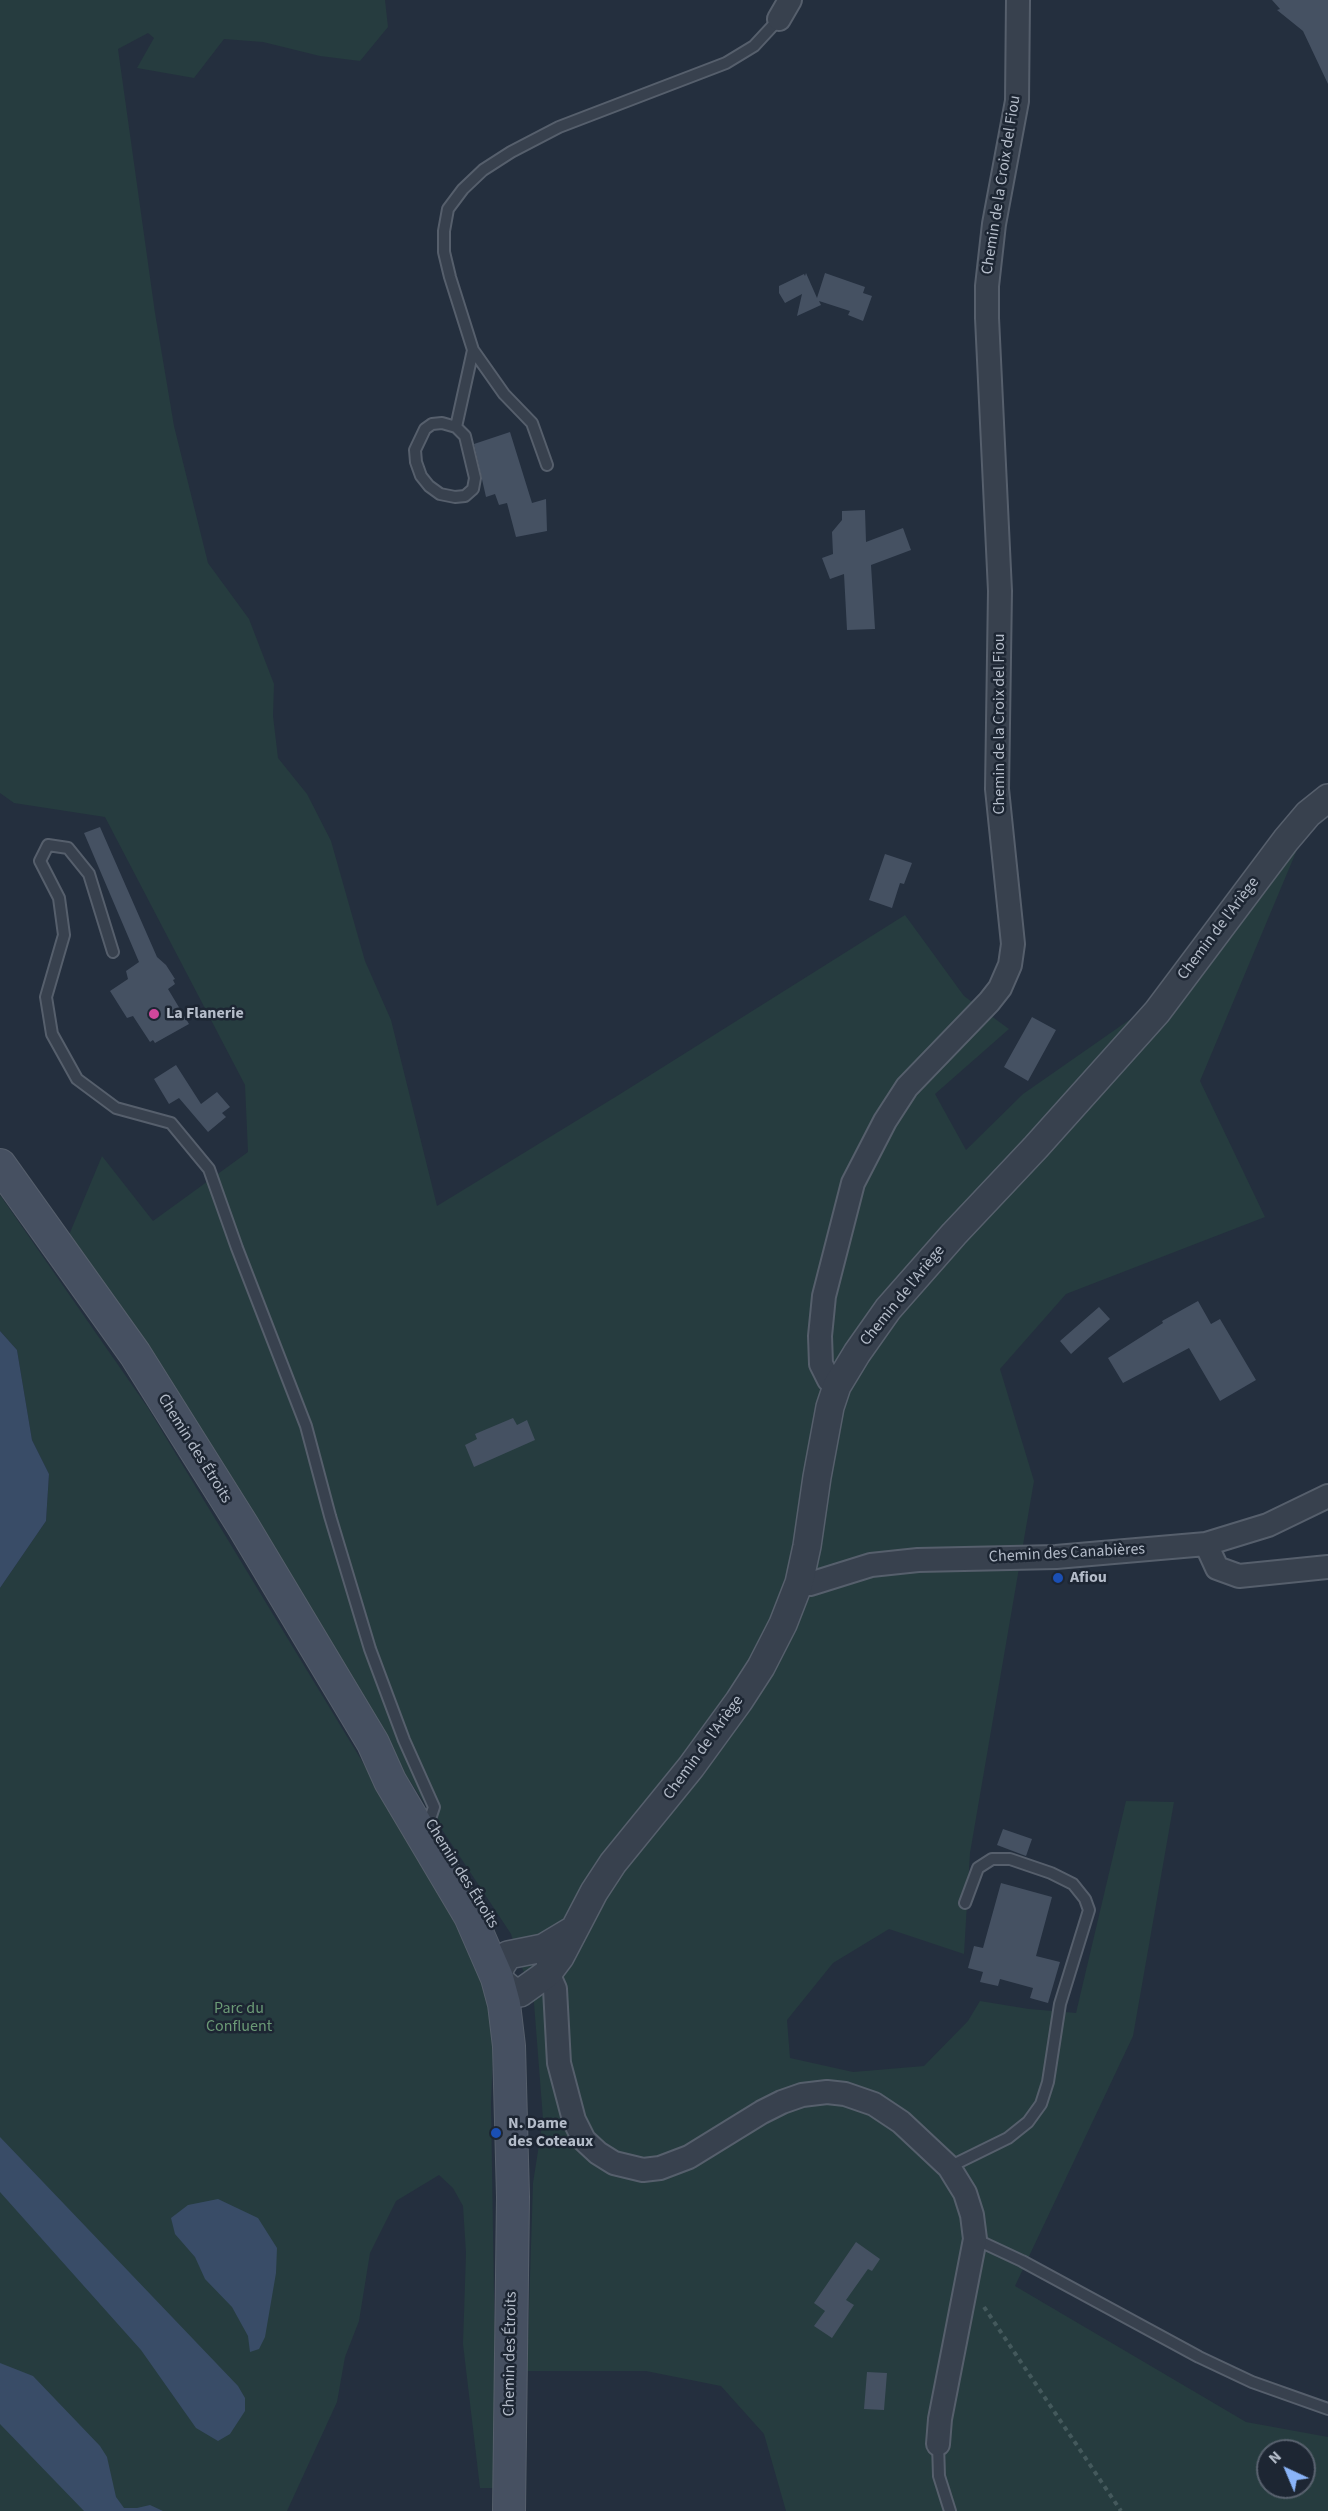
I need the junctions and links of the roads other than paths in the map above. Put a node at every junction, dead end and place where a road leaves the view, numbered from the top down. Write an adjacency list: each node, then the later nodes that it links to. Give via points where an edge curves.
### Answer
1 (790, 0): 3 (street)
2 (1018, 0): 10 (street, Chemin de la Croix del Fiou, via 1017,101 994,224 987,307 1000,591 997,789 1013,944 1010,965 1000,988 907,1087 853,1183 824,1296 820,1336 821,1364)
3 (779, 20): 4 (lane, via 754,46 726,63 559,127 511,152 462,189 448,209 444,252)
4 (473, 350): 5 (lane); 6 (lane, via 532,423)
5 (456, 427): 5 (lane, via 465,436 475,478 473,489 465,496 455,497 440,494 429,486 421,476 415,450 425,429 432,424)
6 (546, 465)
7 (1328, 798): 10 (street, Chemin de l'Ariège, via 1286,840 1157,1012 888,1309)
8 (113, 952): 15 (lane, via 89,874 68,849 48,845 40,861 59,898 64,936 46,997 52,1034 78,1079 116,1108 171,1124 209,1168 306,1426 370,1649 434,1807)
9 (0, 1165): 15 (main road, Chemin des Étroits, via 135,1354 373,1743 398,1775)
10 (837, 1386): 14 (street, Chemin de l'Ariège, via 825,1430)
11 (1328, 1496): 12 (street, Chemin des Canabières, via 1268,1525)
12 (1206, 1544): 13 (street, via 1217,1568 1239,1576); 14 (street, Chemin des Canabières, via 1056,1557 918,1560 870,1565 810,1584)
13 (1328, 1567)
14 (799, 1582): 17 (street, Chemin de l'Ariège, via 783,1624 739,1701 613,1863 560,1957)
15 (422, 1823): 18 (main road, Chemin des Étroits, via 479,1897)
16 (966, 1903): 19 (lane, via 978,1868 992,1859 1010,1858 1073,1884 1089,1910 1060,2004 1041,2104 1028,2122 1008,2138)
17 (545, 1961): 18 (street, Chemin de l'Ariège); 18 (street); 19 (street, via 555,1989 559,2063 574,2120 584,2140 614,2163 643,2170 660,2168 689,2157 782,2102 826,2092 874,2104 901,2122)
18 (509, 1975): 23 (main road, Chemin des Étroits, via 525,2026 526,2085 513,2197)
19 (950, 2167): 20 (street, via 965,2193)
20 (975, 2239): 21 (lane, via 1199,2357 1252,2382); 22 (street, via 940,2419)
21 (1328, 2409)
22 (939, 2444): 24 (lane, via 939,2476)
23 (509, 2511)
24 (950, 2511)

